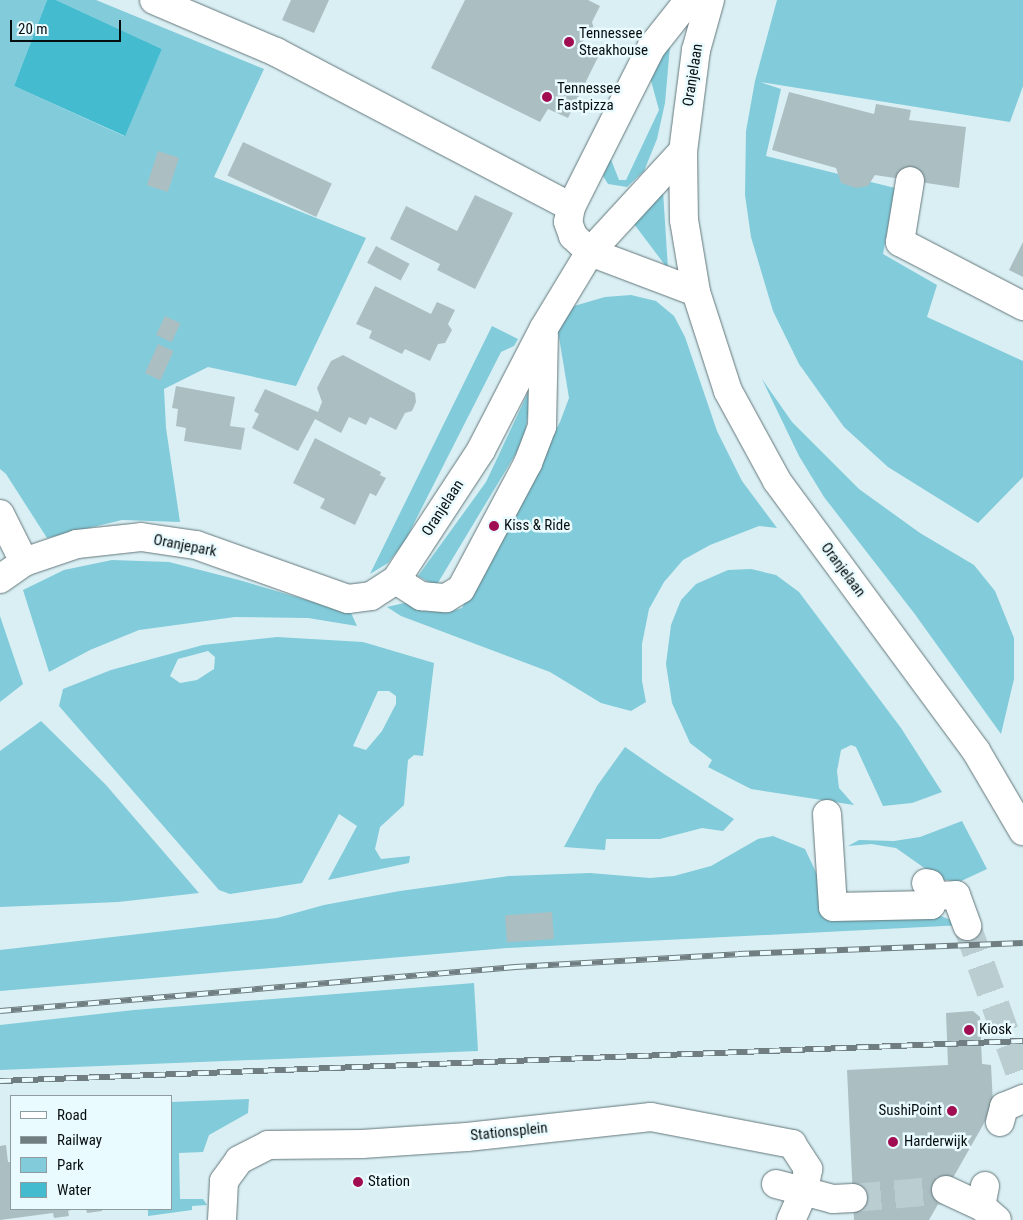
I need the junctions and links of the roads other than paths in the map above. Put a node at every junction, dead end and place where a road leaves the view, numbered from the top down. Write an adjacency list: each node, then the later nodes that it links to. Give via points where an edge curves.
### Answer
1 (154, 0): 6 (street, via 276,52)
2 (689, 0): 6 (street, via 651,48)
3 (710, 0): 4 (street, Oranjelaan, via 696,50)
4 (683, 151): 7 (street, Oranjelaan); 8 (street, Oranjelaan, via 684,220)
5 (910, 182): 9 (street, via 900,242)
6 (571, 206): 7 (street, via 568,222 573,236)
7 (590, 252): 8 (street); 10 (street, Oranjelaan)
8 (696, 292): 17 (street, Oranjelaan, via 728,391 777,481 976,751)
9 (1023, 306)
10 (544, 328): 14 (street, Oranjelaan, via 481,450); 14 (street, via 542,427 528,463 461,589 446,598 421,596)
11 (0, 514): 12 (street)
12 (24, 562): 13 (street, Oranjepark); 15 (street, Oranjepark, via 77,544 141,538 204,548 348,599)
13 (0, 579)
14 (396, 580): 15 (street, Oranjelaan)
15 (371, 596)
16 (827, 814): 18 (street, via 826,834 841,874 833,907 929,895 931,908)
17 (1023, 831)
18 (964, 917)
19 (1023, 1099): 20 (street, via 1004,1107)
20 (1000, 1122)
21 (776, 1184): 23 (street)
22 (946, 1190): 24 (street)
23 (804, 1191): 25 (street); 26 (street, Stationsplein, via 808,1169 792,1144 651,1117 467,1137 362,1144 268,1145 239,1160 224,1181); 27 (street, Stationsplein)
24 (988, 1204)
25 (848, 1206)
26 (222, 1220)
27 (791, 1220)

